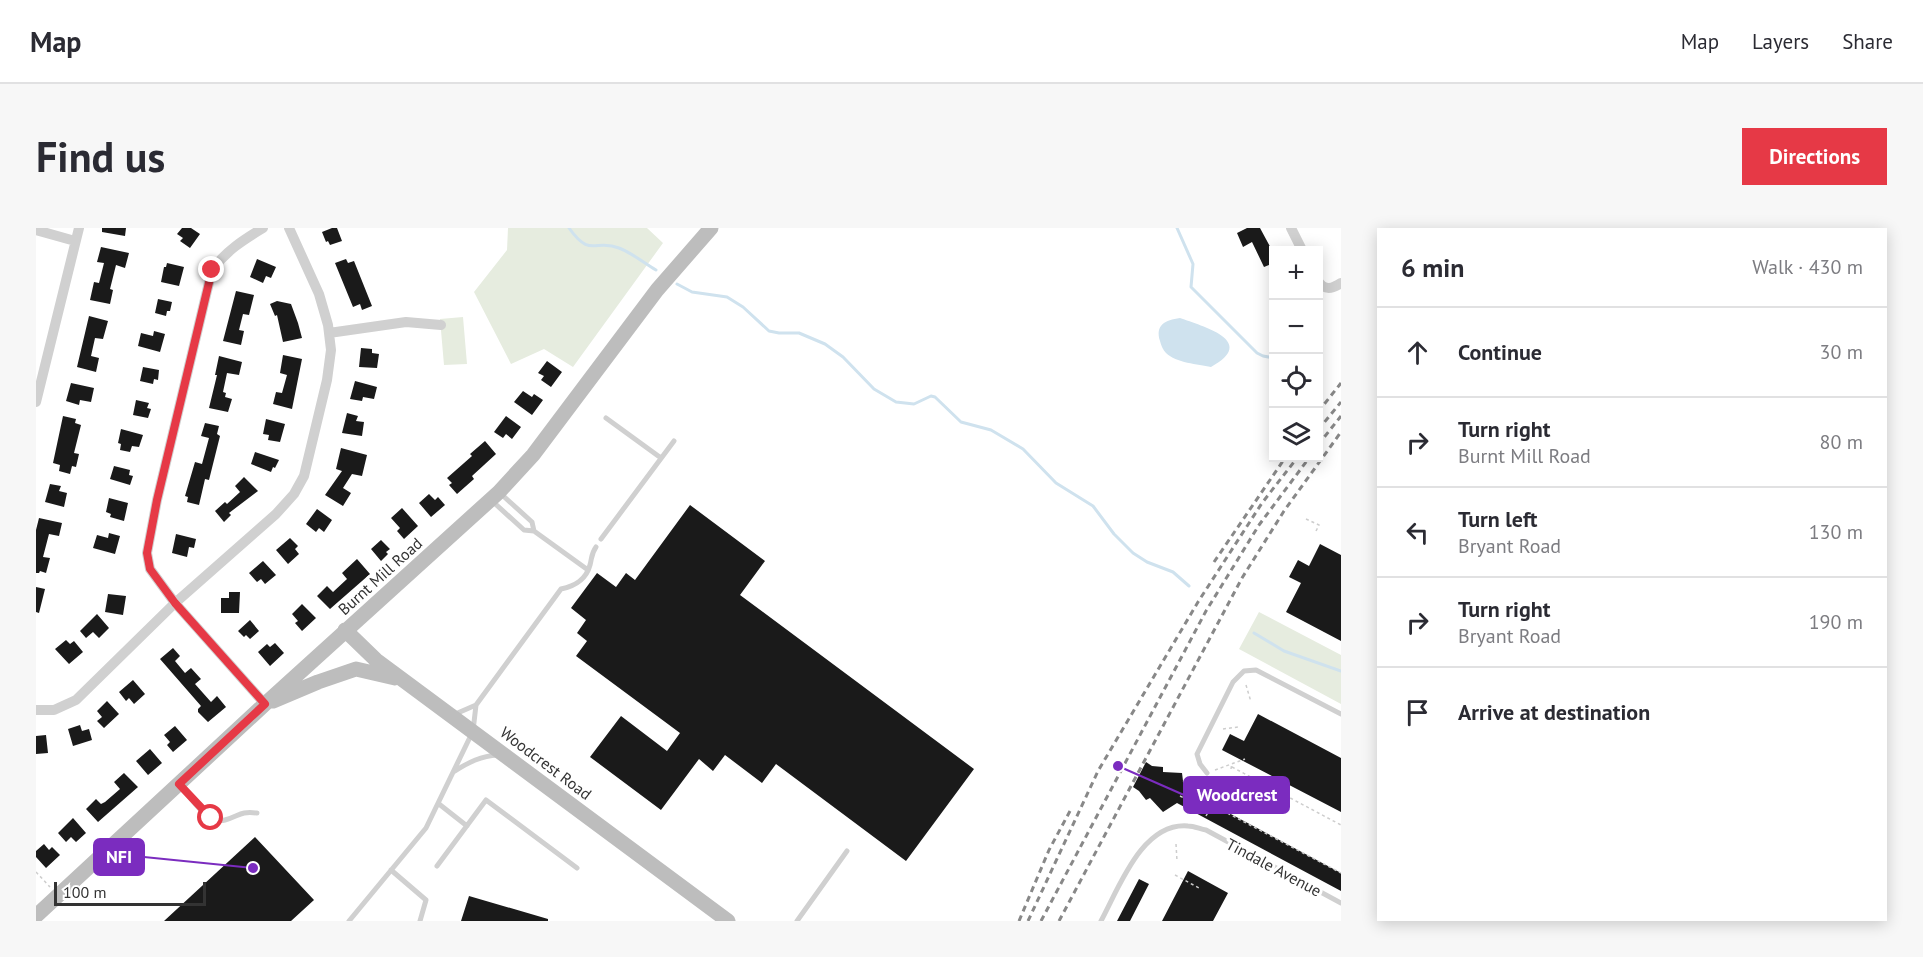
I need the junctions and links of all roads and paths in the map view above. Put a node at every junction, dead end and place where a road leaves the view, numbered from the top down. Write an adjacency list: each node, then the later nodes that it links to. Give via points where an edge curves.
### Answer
1 (79, 228): 7 (street)
2 (263, 228): 24 (street, via 239,243 212,270 157,500 147,553 150,569)
3 (289, 228): 12 (street, via 319,294)
4 (711, 228): 17 (main road, Burnt Mill Road, via 657,290 533,455)
5 (1291, 228): 8 (street)
6 (36, 230): 7 (street)
7 (75, 241): 13 (street)
8 (1300, 246)
9 (1341, 283): 10 (street)
10 (1323, 287)
11 (441, 325): 12 (street, via 406,322)
12 (329, 333): 24 (street, via 327,380 304,476 294,494)
13 (36, 402)
14 (606, 418): 16 (lane)
15 (674, 441): 16 (lane)
16 (661, 458): 21 (lane)
17 (495, 496): 19 (lane, via 532,522); 19 (lane, via 524,530); 25 (main road, Burnt Mill Road)
18 (1306, 519): 20 (path, via 1319,525)
19 (534, 531): 23 (lane)
20 (1315, 533)
21 (602, 539)
22 (596, 547): 23 (lane)
23 (588, 570): 30 (lane, via 580,582 561,590)
24 (175, 603): 29 (street); 31 (street, via 76,700 54,710)
25 (345, 630): 26 (main road, Woodcrest Road); 29 (main road, Burnt Mill Road)
26 (405, 681): 29 (main road, via 356,669); 33 (main road, Woodcrest Road)
27 (1246, 685): 28 (path)
28 (1251, 702)
29 (265, 704): 41 (main road, Burnt Mill Road)
30 (476, 705): 33 (lane); 36 (lane)
31 (36, 710)
32 (1341, 714): 40 (lane, via 1256,670 1244,671 1233,682 1197,754)
33 (452, 715): 36 (main road, Woodcrest Road)
34 (1238, 727): 35 (path)
35 (1223, 729)
36 (473, 731): 37 (main road, Woodcrest Road); 39 (lane)
37 (504, 754): 39 (lane, via 477,759); 64 (main road, Woodcrest Road)
38 (1233, 763): 47 (path, via 1231,768)
39 (453, 772): 43 (lane)
40 (1207, 773)
41 (179, 784): 45 (lane, via 216,820); 59 (main road, Burnt Mill Road)
42 (1180, 796): 44 (path)
43 (439, 804): 48 (lane); 54 (lane, via 426,828)
44 (1209, 810): 46 (path); 56 (path, via 1212,805)
45 (257, 813)
46 (1206, 816)
47 (1341, 825)
48 (467, 826): 52 (lane); 53 (lane, via 486,800)
49 (1176, 844): 51 (path)
50 (847, 851): 65 (lane)
51 (1177, 861)
52 (437, 866)
53 (577, 868)
54 (391, 870): 62 (lane); 63 (lane, via 426,900)
55 (36, 872): 59 (path)
56 (1341, 873)
57 (1175, 875): 58 (path)
58 (1199, 888)
59 (58, 896): 61 (main road, Burnt Mill Road)
60 (1341, 903): 66 (lane, Tindale Avenue, via 1206,830 1186,825 1150,838)
61 (36, 916)
62 (349, 921)
63 (420, 921)
64 (728, 921)
65 (797, 921)
66 (1101, 921)

